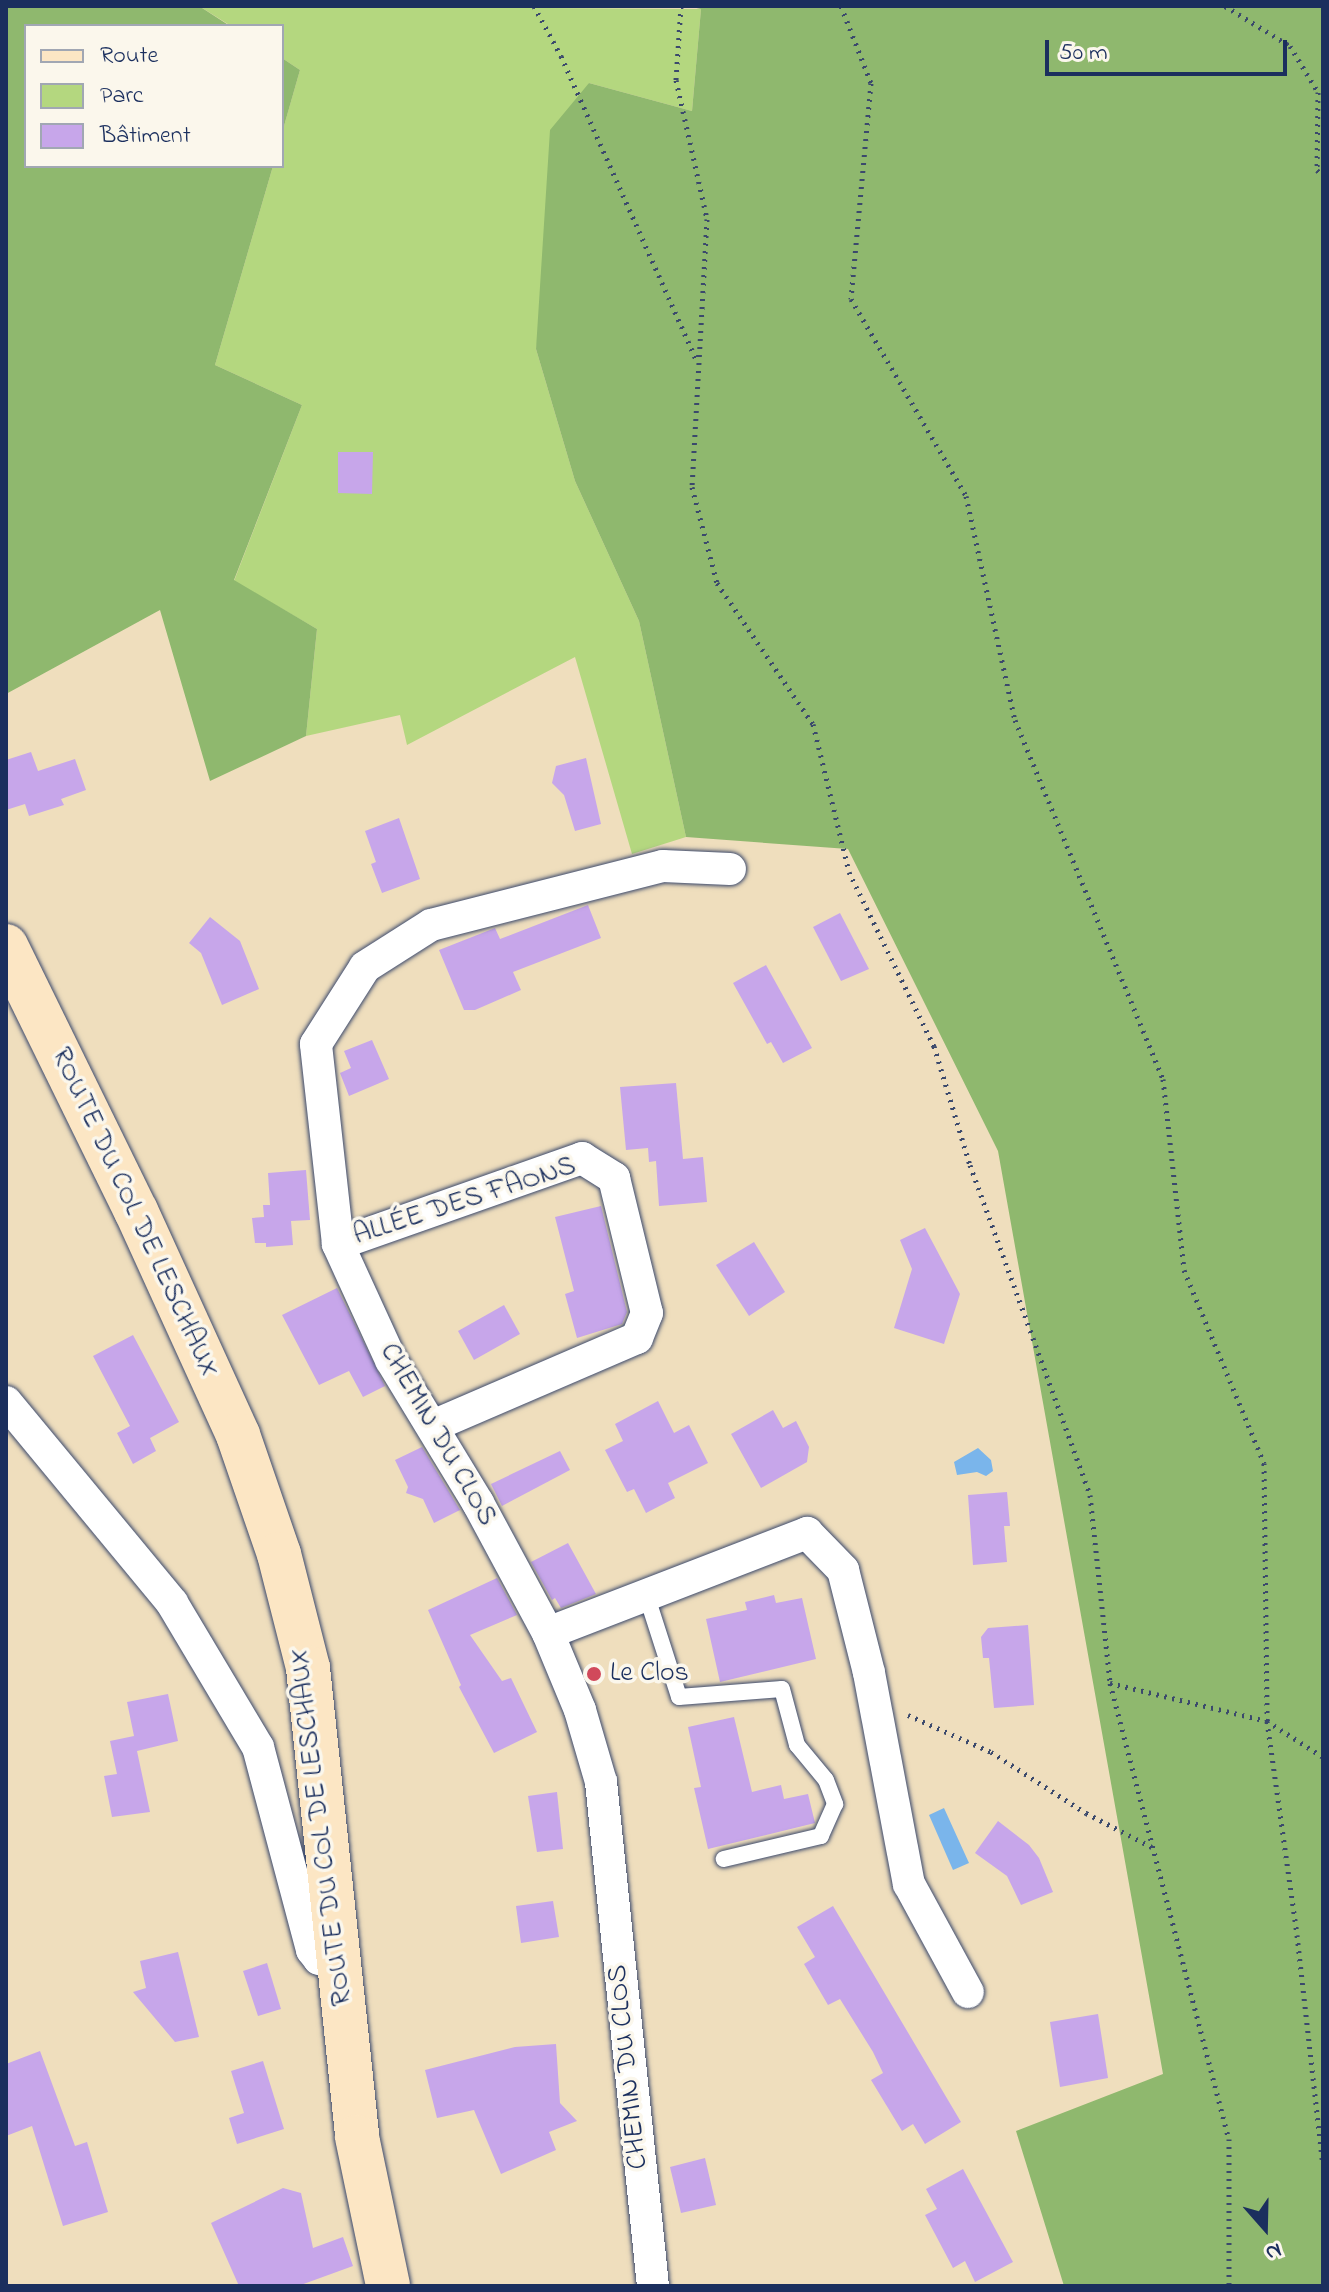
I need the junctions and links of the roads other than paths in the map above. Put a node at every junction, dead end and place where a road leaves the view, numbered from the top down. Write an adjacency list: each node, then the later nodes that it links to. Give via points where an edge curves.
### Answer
1 (730, 869): 3 (street, CHEMIN DU CLOS, via 663,866 431,925 365,967 316,1044)
2 (6, 946): 9 (main road, ROUTE DU COL DE LESCHAUX, via 136,1211 258,1486 308,1668)
3 (338, 1244): 5 (street, CHEMIN DU CLOS, via 391,1360); 5 (street, ALLÉE DES FAONS, via 582,1158 614,1178 647,1313 637,1338)
4 (6, 1402): 9 (street, via 172,1603 258,1747 312,1950 319,1959)
5 (433, 1426): 7 (street, CHEMIN DU CLOS)
6 (646, 1594): 7 (street); 8 (lane, via 679,1697 782,1689 797,1745 826,1780 835,1804 821,1836); 10 (street, via 807,1533 843,1570 869,1673 909,1884)
7 (548, 1633): 12 (street, CHEMIN DU CLOS, via 580,1710 601,1782)
8 (724, 1859)
9 (339, 1964): 11 (main road, ROUTE DU COL DE LESCHAUX, via 357,2137)
10 (968, 1992)
11 (388, 2286)
12 (653, 2286)

